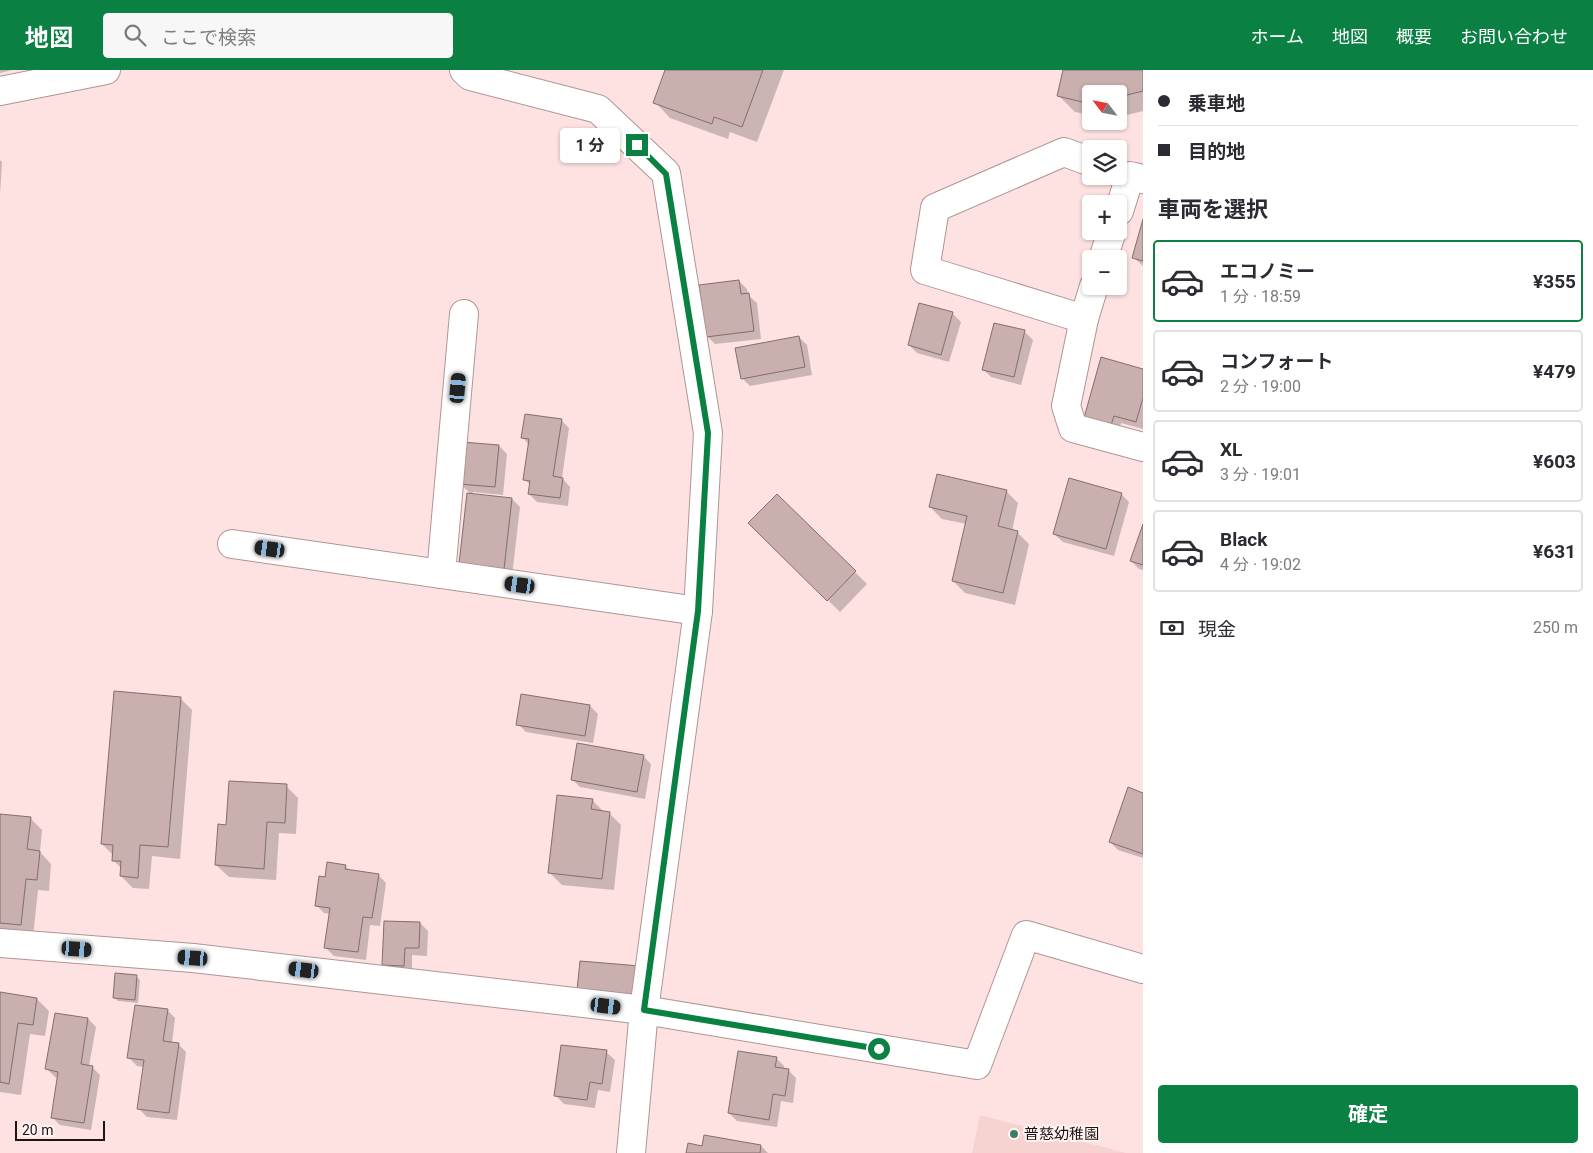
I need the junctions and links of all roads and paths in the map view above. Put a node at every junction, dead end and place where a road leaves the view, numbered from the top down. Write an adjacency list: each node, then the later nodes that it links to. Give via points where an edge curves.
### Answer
1 (106, 70): 3 (street)
2 (464, 70): 13 (street, via 470,76 598,109 666,174 708,433)
3 (0, 91)
4 (1082, 159): 9 (street, via 1064,152 935,208 925,270)
5 (1131, 176): 6 (street)
6 (1124, 195)
7 (1091, 295): 9 (street)
8 (464, 314): 12 (street)
9 (1084, 319): 10 (street, via 1066,406 1073,428)
10 (1143, 447)
11 (232, 544): 12 (street)
12 (441, 574): 13 (street)
13 (698, 611): 16 (street)
14 (0, 943): 16 (street, via 193,958)
15 (1143, 969): 16 (street, via 1026,935 977,1066)
16 (644, 1010): 17 (street)
17 (631, 1153)

